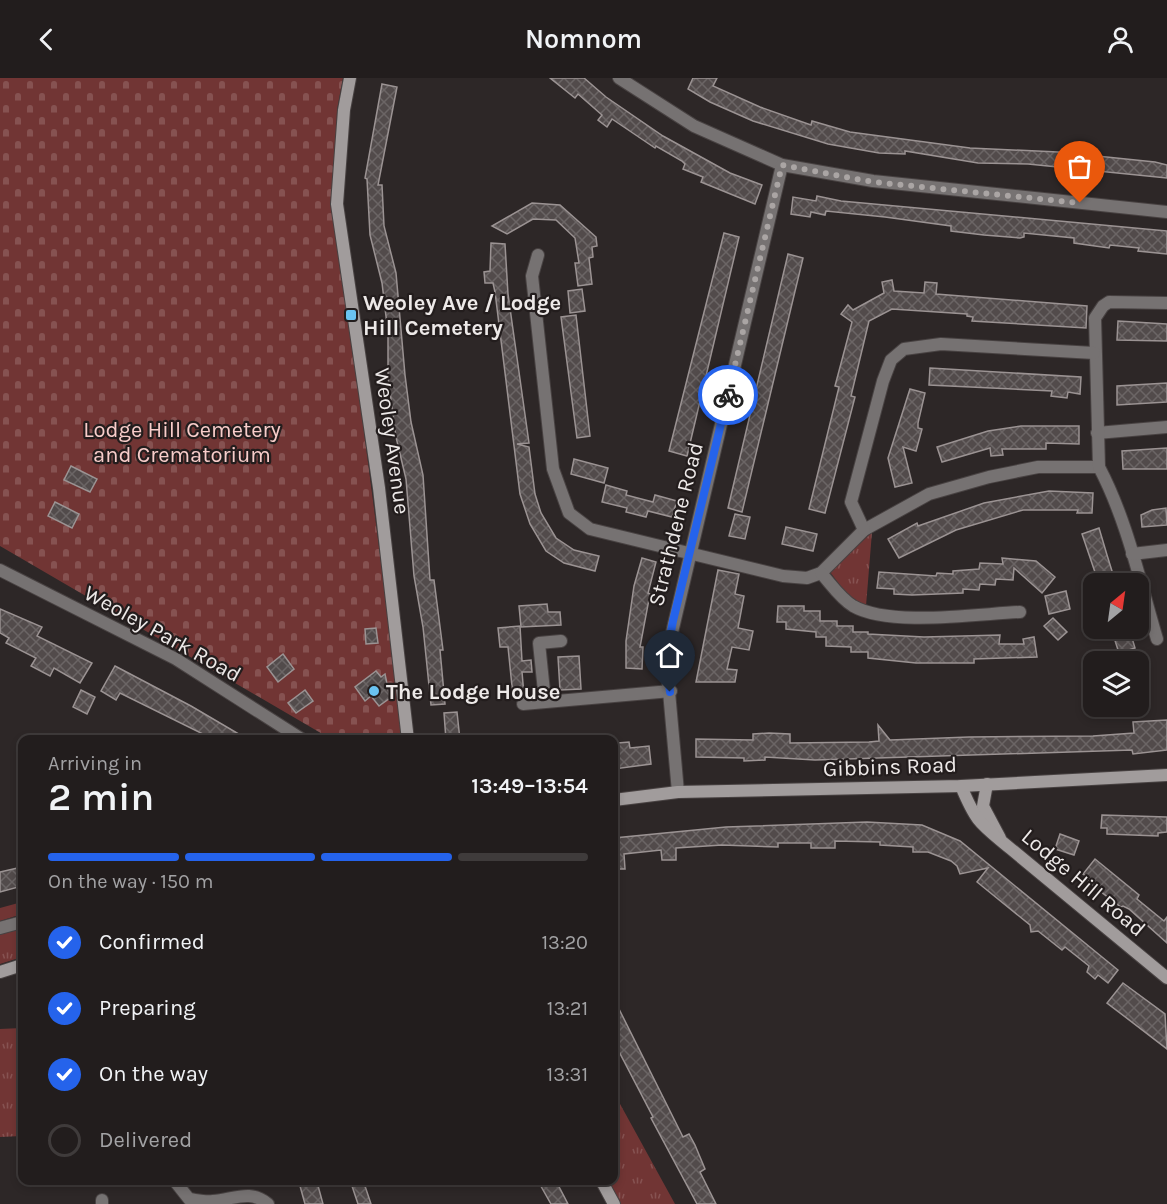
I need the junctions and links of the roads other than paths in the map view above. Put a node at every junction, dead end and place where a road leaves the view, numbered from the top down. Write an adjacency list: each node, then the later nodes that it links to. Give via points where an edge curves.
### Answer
1 (350, 78): 24 (street, Weoley Avenue, via 337,204 379,488)
2 (619, 78): 3 (street, via 694,126)
3 (782, 165): 4 (street, via 873,182); 13 (street, Strathdene Road)
4 (1167, 212)
5 (538, 255): 13 (street, via 532,276 553,469 569,513 590,529)
6 (1167, 303): 7 (street, via 1122,300 1102,306 1095,318)
7 (1094, 353): 9 (street); 11 (street, via 941,344 904,349 891,360 883,381 851,502)
8 (1167, 427): 9 (street)
9 (1096, 433): 10 (street)
10 (1099, 467): 11 (street, via 1038,467 989,477 929,494); 14 (street)
11 (864, 530): 16 (street)
12 (1167, 550): 14 (street)
13 (690, 554): 16 (street, via 783,576 807,578); 20 (street, Strathdene Road, via 666,658)
14 (1132, 554): 18 (street)
15 (0, 570): 23 (street, Weoley Park Road, via 176,659)
16 (820, 573): 17 (street, via 841,598 865,612 901,617)
17 (1020, 612)
18 (1157, 639)
19 (561, 641): 21 (street, via 539,643)
20 (670, 692): 21 (street); 28 (street, Strathdene Road)
21 (545, 700): 22 (street)
22 (524, 704)
23 (295, 735)
24 (407, 735)
25 (1167, 775): 26 (street, Gibbins Road)
26 (987, 784): 27 (street, Gibbins Road); 30 (street, Lodge Hill Road, via 983,806)
27 (961, 786): 28 (street, Gibbins Road); 30 (street, Lodge Hill Road, via 974,817)
28 (678, 792): 29 (street, Gibbins Road)
29 (618, 800)
30 (1002, 841): 35 (street, Lodge Hill Road)
31 (18, 923): 32 (street)
32 (0, 928)
33 (18, 966): 34 (street)
34 (0, 972)
35 (1167, 978)
36 (177, 1185): 38 (street)
37 (604, 1185): 40 (street)
38 (186, 1201): 39 (street, via 210,1202 248,1194 259,1196)
39 (268, 1204)
40 (614, 1204)

